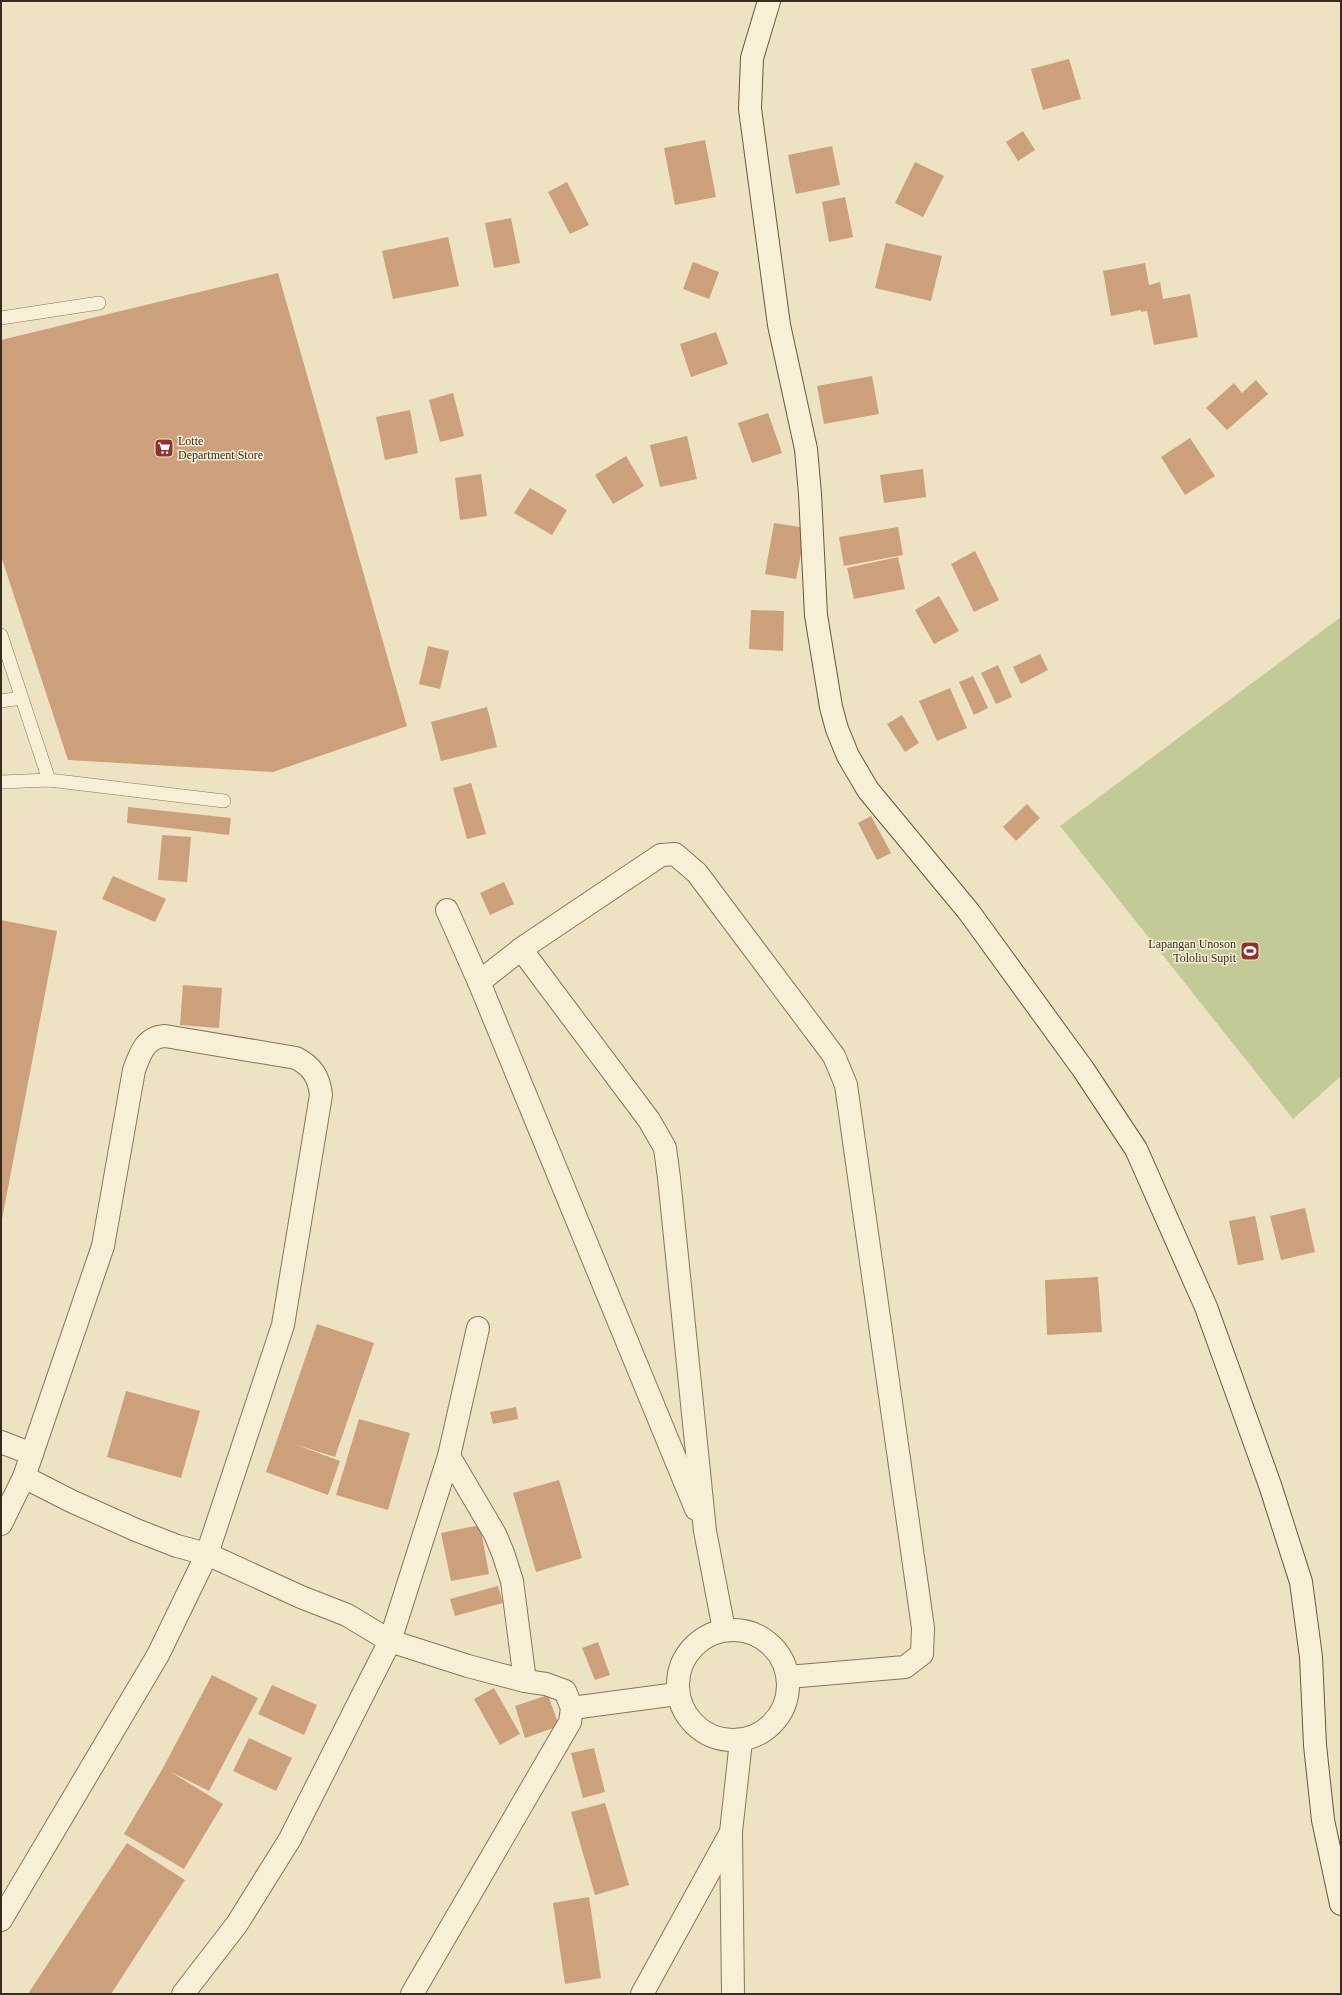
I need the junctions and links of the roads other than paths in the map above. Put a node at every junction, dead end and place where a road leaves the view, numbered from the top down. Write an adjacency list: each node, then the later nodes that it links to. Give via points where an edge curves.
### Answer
1 (769, 1): 30 (street, via 752,58 750,109 779,325 806,448 816,615 837,730 848,756 868,790 991,942 1083,1069 1136,1149 1206,1307 1270,1485 1301,1582 1311,1657 1315,1744 1323,1820)
2 (99, 303): 3 (lane)
3 (1, 318)
4 (1, 635): 5 (lane)
5 (21, 698): 6 (lane); 7 (lane)
6 (1, 700)
7 (49, 780): 8 (lane); 9 (lane)
8 (1, 782)
9 (224, 801)
10 (447, 910): 12 (street)
11 (521, 949): 12 (street); 20 (street, via 649,1120 665,1148); 24 (street, via 661,855 674,854 697,873 834,1056 846,1085 923,1628 922,1654 905,1667)
12 (479, 982): 20 (street)
13 (478, 1328): 16 (street)
14 (1, 1442): 15 (street)
15 (32, 1454): 17 (street); 21 (street, via 103,1246 134,1070 143,1048 153,1038 165,1036 296,1058 306,1063 318,1079 321,1095 283,1325)
16 (449, 1456): 23 (street); 25 (street, via 496,1534 506,1560 512,1581)
17 (24, 1477): 18 (street); 21 (street, via 136,1530 177,1546)
18 (8, 1494): 19 (street)
19 (1, 1524)
20 (705, 1531): 22 (street)
21 (207, 1554): 23 (street, via 347,1615); 31 (street, via 158,1655)
22 (724, 1630): 24 (street, via 753,1634 776,1650); 26 (street, via 698,1642 680,1665)
23 (390, 1641): 25 (street); 32 (street, via 290,1839 237,1924)
24 (788, 1677): 28 (street, via 785,1706 768,1729)
25 (525, 1681): 27 (street, via 565,1690)
26 (677, 1694): 27 (street); 28 (street, via 689,1720 706,1733 712,1737)
27 (572, 1708): 33 (street, via 570,1722)
28 (741, 1741): 29 (street)
29 (731, 1832): 34 (street); 35 (street)
30 (1341, 1904)
31 (1, 1920)
32 (183, 1994)
33 (412, 1994)
34 (642, 1994)
35 (733, 1994)

